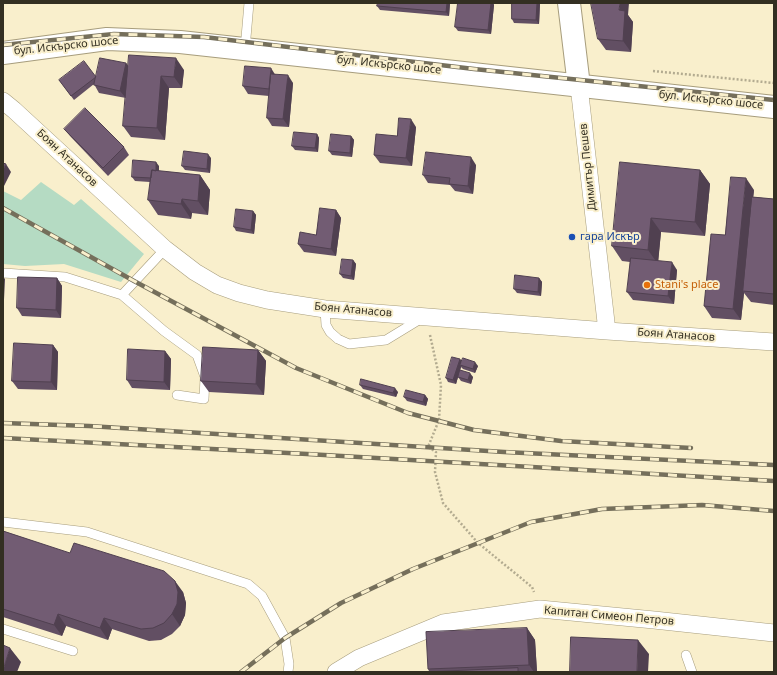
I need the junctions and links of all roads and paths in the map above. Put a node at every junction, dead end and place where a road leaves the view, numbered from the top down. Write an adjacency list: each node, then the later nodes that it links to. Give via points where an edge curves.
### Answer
1 (249, 3): 3 (lane)
2 (569, 3): 7 (street, Димитър Пешев)
3 (245, 49): 4 (street, бул. Искърско шосе, via 180,42 107,39); 7 (street, бул. Искърско шосе)
4 (3, 53)
5 (652, 71): 6 (path)
6 (774, 84)
7 (579, 86): 9 (street, бул. Искърско шосе); 15 (street, Димитър Пешев)
8 (3, 101): 10 (street, Боян Атанасов)
9 (774, 107)
10 (165, 249): 12 (lane); 13 (street, Боян Атанасов, via 217,285 267,300)
11 (3, 273): 12 (lane, via 65,277)
12 (122, 295): 17 (lane, via 197,356 205,377 204,399)
13 (325, 309): 14 (street, Боян Атанасов); 14 (lane, via 326,325 330,332 348,344 386,340)
14 (425, 317): 15 (street, Боян Атанасов); 19 (path, via 441,385 439,420 428,447 436,452 435,472 443,503 478,543 532,587)
15 (607, 330): 16 (street, Боян Атанасов)
16 (774, 342)
17 (177, 395)
18 (3, 522): 24 (lane, via 87,532 248,584 262,596 285,638)
19 (540, 609): 21 (street, Капитан Симеон Петров); 25 (street, Капитан Симеон Петров, via 443,623 359,658)
20 (3, 629): 22 (lane)
21 (774, 633)
22 (73, 651)
23 (686, 655): 26 (lane)
24 (288, 672)
25 (336, 672)
26 (692, 672)

